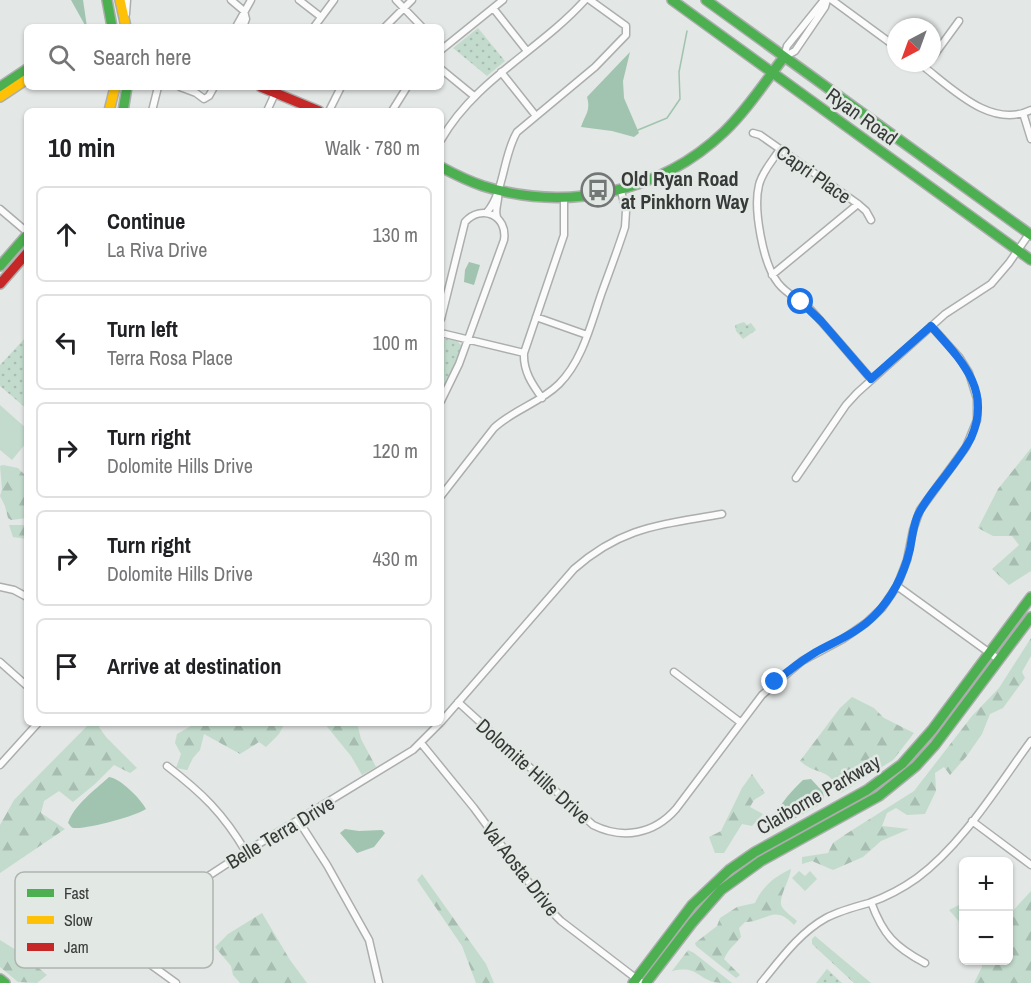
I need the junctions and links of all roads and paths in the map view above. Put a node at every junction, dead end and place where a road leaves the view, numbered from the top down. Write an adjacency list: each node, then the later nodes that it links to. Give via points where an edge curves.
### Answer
1 (107, 0): 22 (main road)
2 (120, 0): 23 (main road)
3 (127, 0): 23 (street)
4 (231, 0): 19 (street)
5 (250, 0): 19 (street)
6 (299, 0): 20 (street)
7 (334, 0): 20 (street)
8 (396, 0): 17 (street)
9 (412, 0): 17 (street)
10 (503, 0): 18 (street)
11 (585, 0): 32 (street, via 566,21)
12 (590, 0): 60 (street, via 626,26 626,35 609,55)
13 (672, 0): 38 (main road, Ryan Road)
14 (706, 0): 33 (main road, Ryan Road)
15 (826, 0): 33 (street, via 787,46)
16 (832, 0): 29 (street)
17 (404, 8): 27 (street); 28 (street)
18 (493, 8): 30 (street); 32 (street)
19 (244, 12): 24 (street); 25 (street)
20 (321, 17): 26 (street)
21 (959, 21): 31 (street)
22 (111, 24)
23 (125, 24)
24 (238, 24)
25 (244, 24)
26 (316, 24)
27 (388, 24)
28 (419, 24)
29 (887, 40)
30 (444, 46)
31 (941, 46)
32 (527, 51): 36 (street)
33 (784, 57): 38 (main road); 75 (main road, Ryan Road)
34 (24, 71): 40 (main road)
35 (444, 71): 49 (street)
36 (501, 72): 49 (street); 60 (street)
37 (936, 72): 59 (street, via 982,109 999,115)
38 (772, 73): 67 (main road, via 732,124 704,149 668,172); 77 (main road, Ryan Road)
39 (24, 81): 50 (main road)
40 (0, 87)
41 (114, 90): 51 (main road)
42 (126, 90): 52 (main road)
43 (157, 90): 53 (street)
44 (188, 90): 45 (street, via 204,99)
45 (212, 90)
46 (276, 90): 54 (street); 55 (main road)
47 (340, 90): 56 (street)
48 (405, 90): 57 (street)
49 (474, 96): 62 (street)
50 (0, 97)
51 (110, 108)
52 (124, 108)
53 (154, 108)
54 (268, 108)
55 (311, 108)
56 (330, 108)
57 (394, 108)
58 (1031, 110): 59 (street)
59 (1023, 113): 63 (street)
60 (536, 116): 66 (street, via 513,140)
61 (753, 133): 64 (street, Capri Place)
62 (444, 136)
63 (1031, 140)
64 (780, 149): 69 (street, Capri Place); 81 (street, via 762,176 758,196 762,244)
65 (444, 168): 66 (main road)
66 (498, 190): 68 (main road); 71 (street); 72 (street)
67 (621, 191): 68 (main road); 87 (street, via 625,226)
68 (564, 198): 84 (street, via 564,235)
69 (858, 204): 73 (street, Capri Place); 81 (street)
70 (0, 209): 74 (street)
71 (487, 212): 72 (street); 83 (street, via 470,217 463,227)
72 (497, 218): 88 (street, via 503,225 504,240)
73 (871, 220)
74 (24, 231)
75 (1030, 235): 77 (street)
76 (24, 238): 80 (main road)
77 (1018, 251): 79 (main road, Ryan Road); 85 (street, via 982,291)
78 (24, 256): 82 (main road)
79 (1031, 260)
80 (0, 266)
81 (772, 275): 90 (street, via 786,292 807,307)
82 (0, 284)
83 (444, 306)
84 (536, 317): 87 (street); 89 (street)
85 (931, 326): 90 (street); 96 (street, Dolomite Hills Drive, via 969,373 977,399 976,420 966,447 920,510)
86 (444, 334): 88 (street)
87 (587, 335): 92 (street, via 569,371)
88 (467, 339): 89 (street); 91 (street)
89 (524, 353): 92 (street, via 527,372)
90 (871, 379): 93 (street, via 846,405)
91 (444, 394)
92 (542, 398): 94 (street, via 494,428)
93 (796, 478)
94 (444, 492)
95 (722, 514): 106 (street, Belle Terra Drive, via 632,532 594,553 574,569)
96 (897, 586): 101 (street); 108 (street, Dolomite Hills Drive, via 866,623 788,671 762,694)
97 (0, 587): 98 (street)
98 (24, 595)
99 (1031, 597): 101 (main road, Claiborne Parkway)
100 (1031, 617): 102 (main road, Claiborne Parkway)
101 (990, 652): 102 (street); 126 (main road, Claiborne Parkway, via 924,741 902,764 867,790 754,852 729,870 692,905)
102 (998, 659): 126 (main road, Claiborne Parkway, via 931,750 910,771 879,796 761,861 721,890)
103 (0, 662): 105 (street)
104 (674, 672): 108 (street)
105 (24, 683)
106 (458, 702): 107 (street, Belle Terra Drive); 108 (street, Dolomite Hills Drive, via 585,820 620,834 646,830 670,815)
107 (444, 718)
108 (740, 722)
109 (35, 726): 114 (street)
110 (436, 726): 112 (street, Belle Terra Drive)
111 (1031, 741): 118 (street)
112 (421, 743): 117 (street, Belle Terra Drive); 126 (street, Val Aosta Drive, via 474,807 547,907)
113 (0, 751): 114 (street)
114 (7, 757): 115 (street)
115 (0, 765)
116 (167, 766): 119 (street, via 209,801)
117 (298, 820): 119 (street, Belle Terra Drive); 129 (street, via 369,940)
118 (972, 821): 120 (street); 122 (street, via 928,870)
119 (246, 852): 121 (street, Belle Terra Drive)
120 (1031, 865)
121 (213, 873)
122 (871, 902): 123 (street, via 892,942); 130 (street, via 815,925)
123 (925, 963)
124 (155, 968): 128 (street)
125 (0, 979): 127 (main road)
126 (639, 982)
127 (5, 983)
128 (176, 983)
129 (379, 983)
130 (761, 983)

